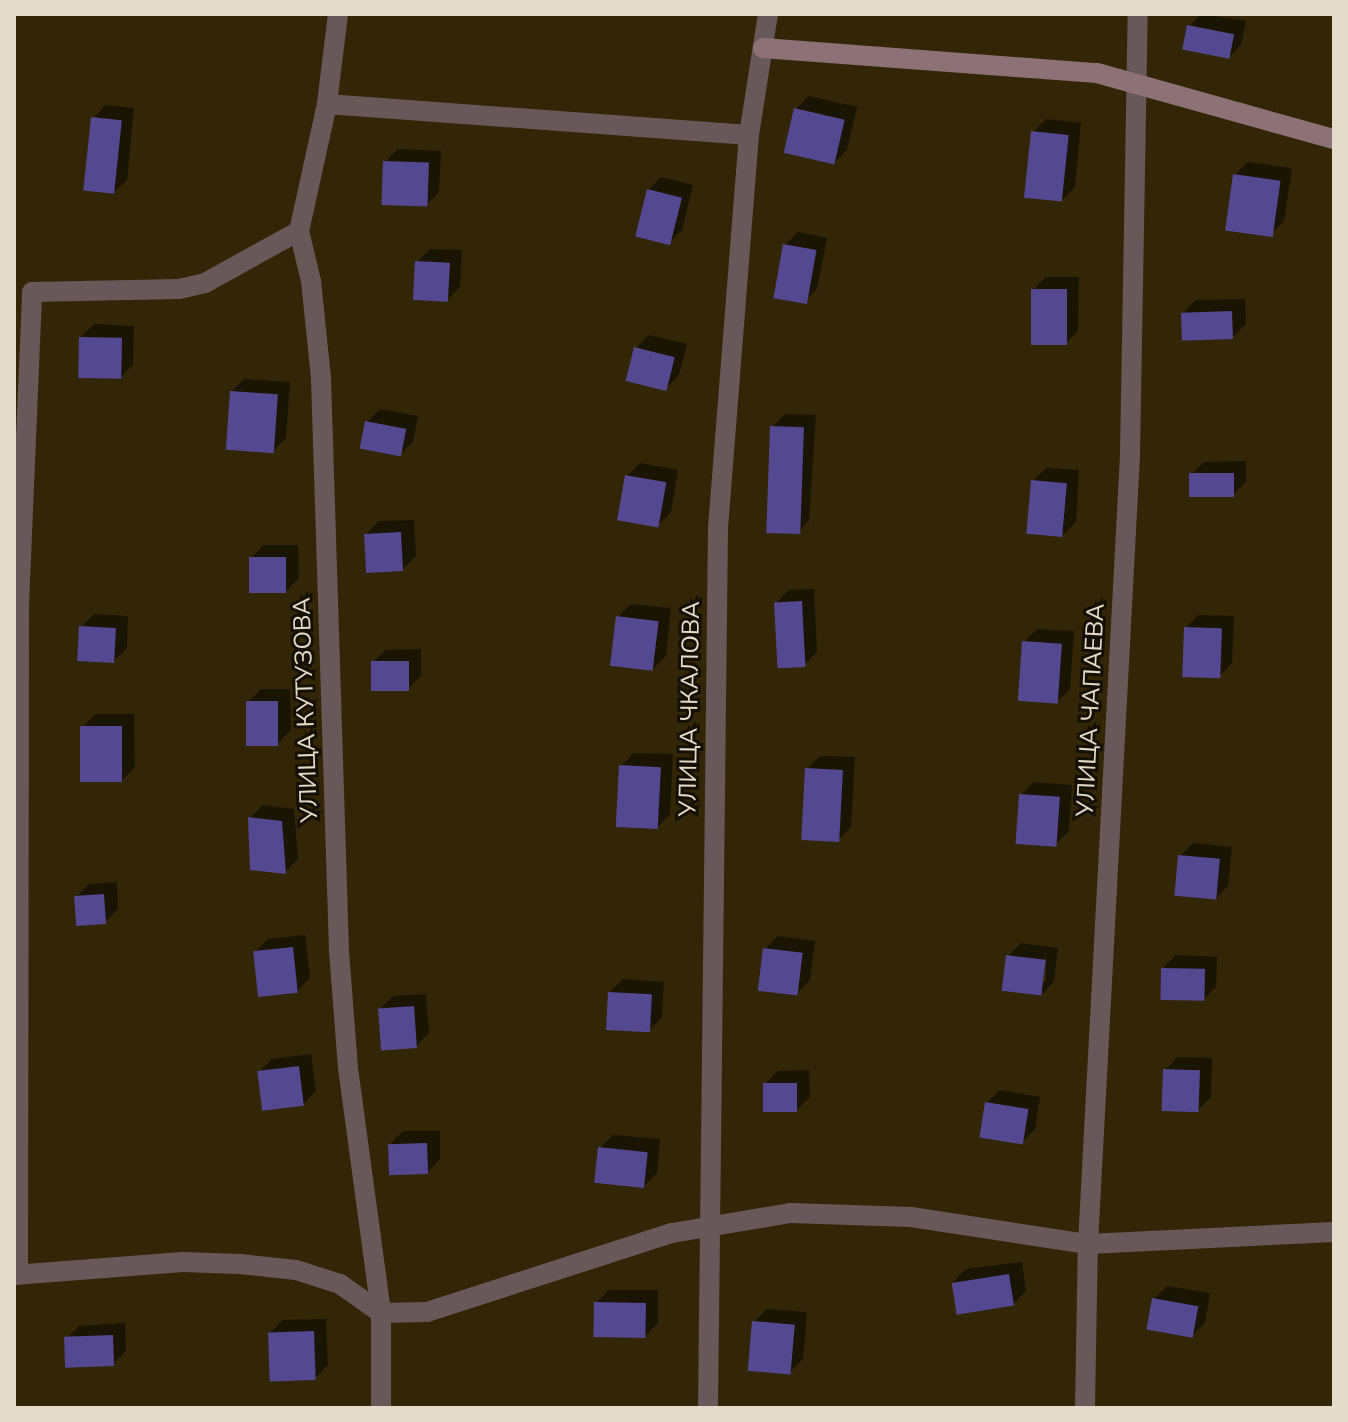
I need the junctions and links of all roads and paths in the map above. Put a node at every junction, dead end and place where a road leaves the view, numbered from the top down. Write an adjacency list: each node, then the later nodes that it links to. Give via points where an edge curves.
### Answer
1 (338, 14): 6 (street, УЛИЦА КУТУЗОВА)
2 (768, 14): 4 (street, УЛИЦА ЧКАЛОВА)
3 (1138, 14): 5 (street, УЛИЦА ЧАПАЕВА)
4 (763, 48): 5 (street, via 1015,63 1097,73); 7 (street, УЛИЦА ЧКАЛОВА)
5 (1137, 84): 8 (street); 12 (street, УЛИЦА ЧАПАЕВА, via 1130,455)
6 (327, 104): 7 (street); 9 (street, УЛИЦА КУТУЗОВА)
7 (749, 135): 10 (street, УЛИЦА ЧКАЛОВА, via 718,528)
8 (1334, 139)
9 (299, 231): 13 (street, via 205,283 179,289 32,292 19,605); 14 (street, УЛИЦА КУТУЗОВА, via 311,281 321,378 339,951 348,1068)
10 (712, 1225): 12 (street, via 790,1213 842,1213 911,1217); 14 (street, via 577,1262 469,1302 427,1312); 16 (street, УЛИЦА ЧКАЛОВА)
11 (1334, 1232): 12 (street)
12 (1088, 1244): 17 (street, УЛИЦА ЧАПАЕВА)
13 (16, 1275): 14 (street, via 182,1262 296,1270 340,1284)
14 (381, 1313): 15 (street, УЛИЦА КУТУЗОВА)
15 (381, 1408)
16 (708, 1408)
17 (1085, 1408)

